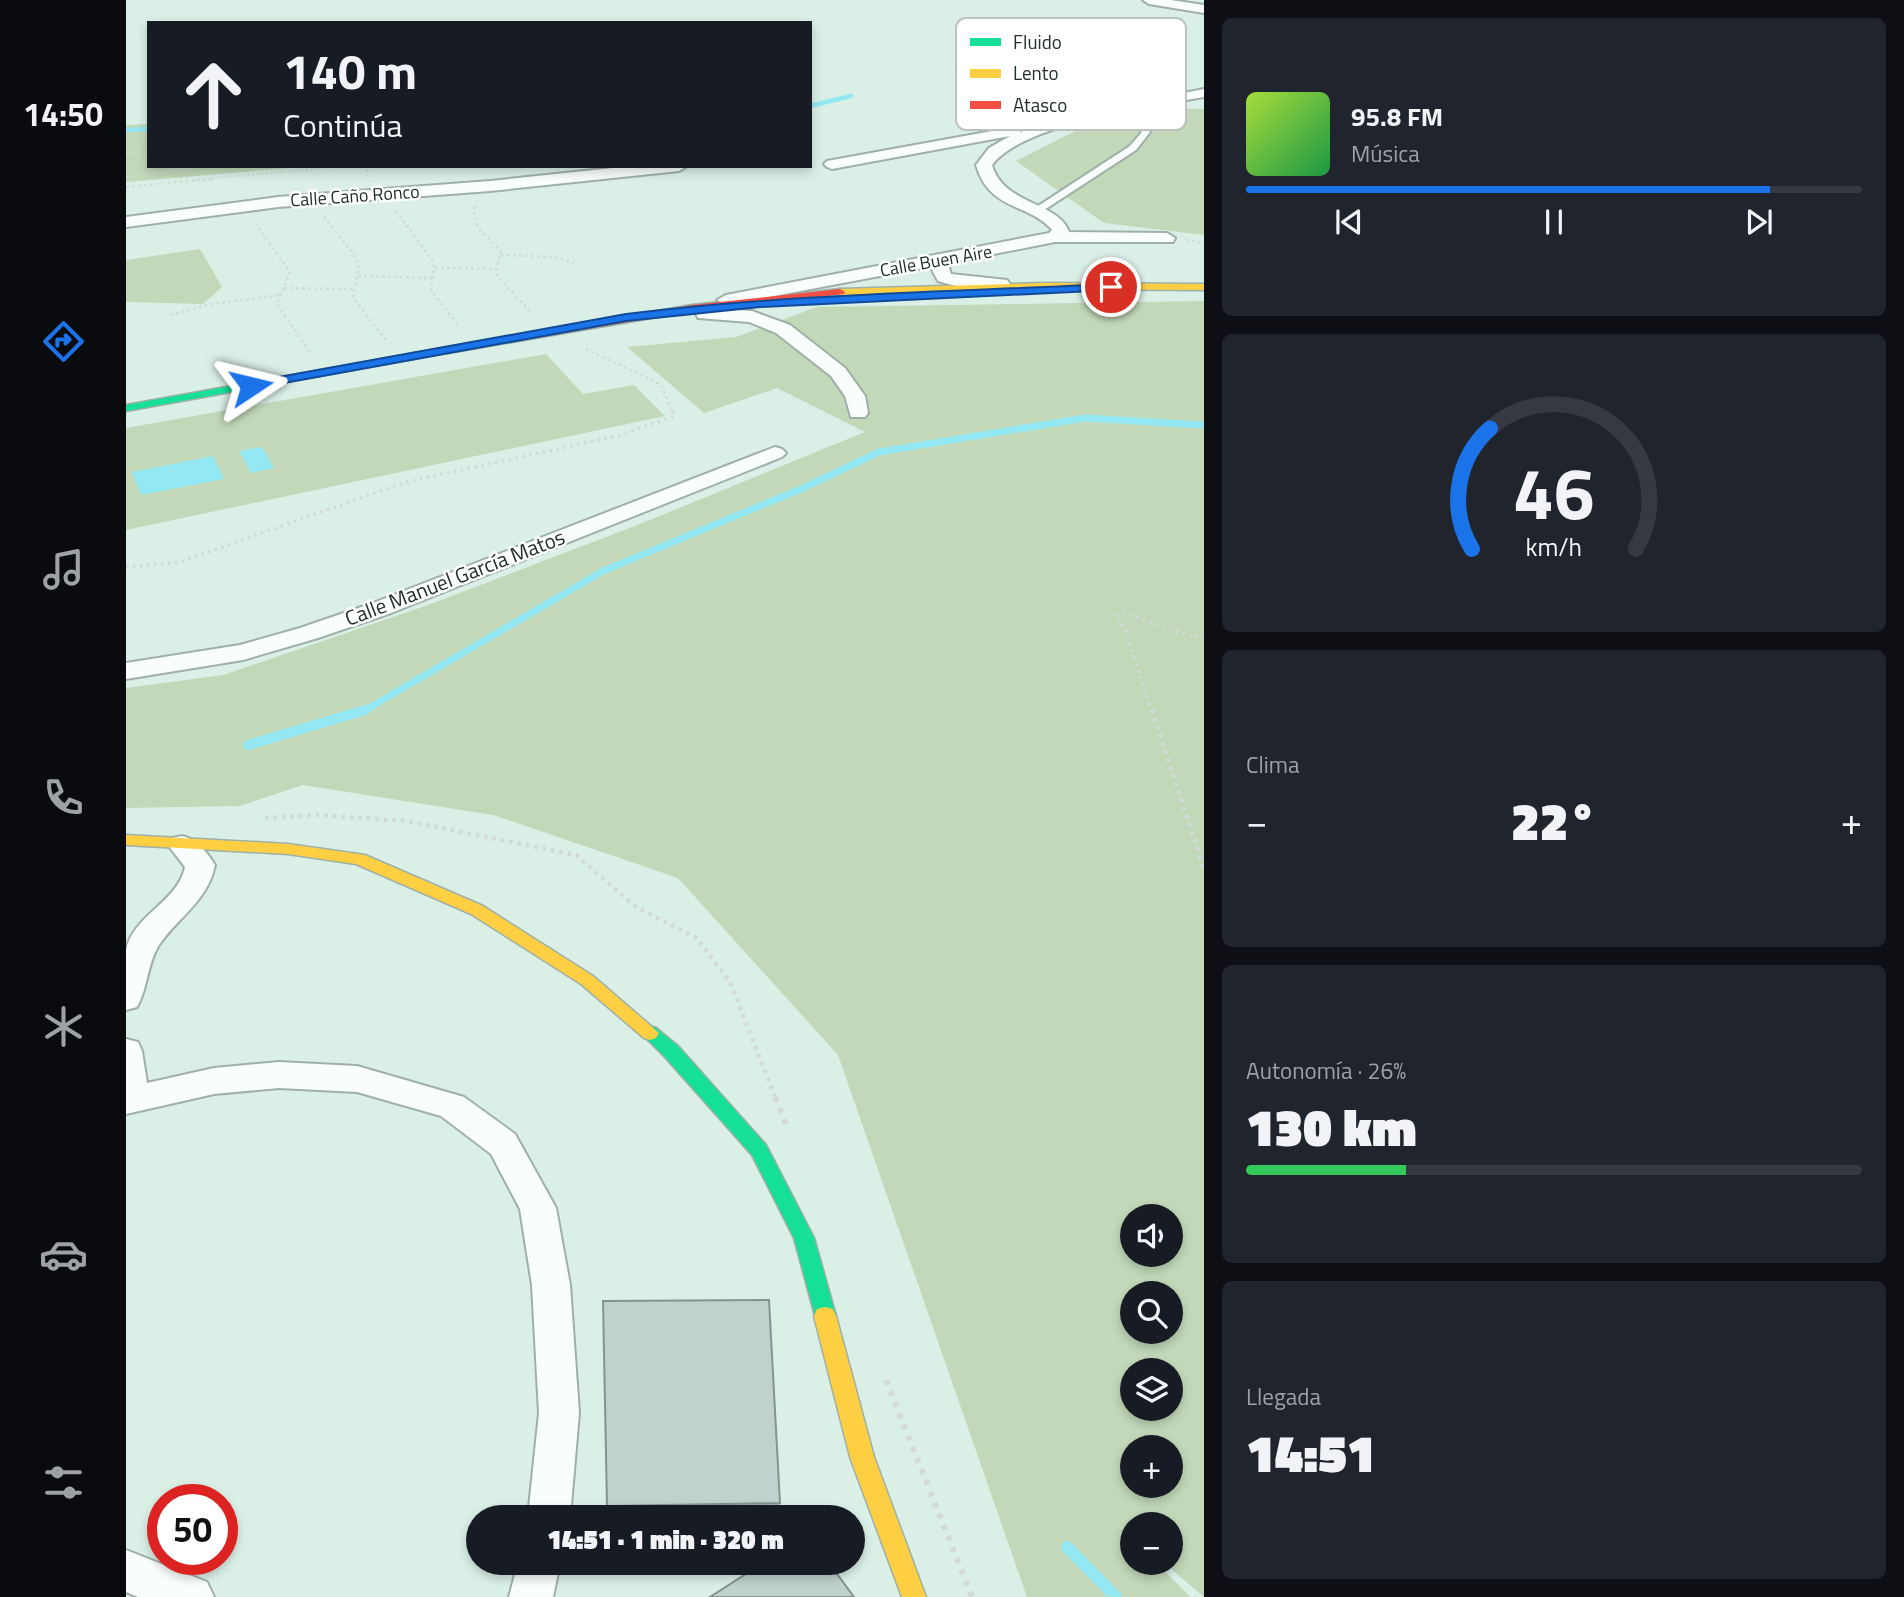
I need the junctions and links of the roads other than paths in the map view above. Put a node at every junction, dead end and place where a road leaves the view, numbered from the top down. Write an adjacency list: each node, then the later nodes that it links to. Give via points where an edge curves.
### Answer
1 (1149, 0): 2 (street)
2 (1204, 9)
3 (1204, 93): 4 (street)
4 (1186, 96)
5 (1186, 102): 6 (street)
6 (1204, 102)
7 (988, 130): 14 (street)
8 (1020, 130): 11 (street)
9 (1043, 130): 11 (street)
10 (1145, 130): 17 (lane, via 1133,148)
11 (1030, 134): 12 (street)
12 (990, 152): 14 (street); 17 (street, via 984,166 989,181)
13 (815, 164): 14 (street)
14 (832, 164)
15 (658, 168): 16 (street, Calle Caño Ronco)
16 (584, 175): 18 (street, Calle Caño Ronco, via 278,202); 19 (street, Calle Caño Ronco, via 539,183 509,197 488,193 483,200 390,201)
17 (1035, 212): 20 (street, via 1060,228)
18 (126, 222)
19 (126, 229)
20 (1055, 237): 21 (street, Calle Buen Aire); 22 (street, Calle Buen Aire)
21 (1167, 238)
22 (946, 259): 23 (street, Calle Buen Aire); 24 (street); 25 (street, via 940,268 944,277 960,282)
23 (876, 272): 24 (street); 28 (street, via 860,283); 29 (street, Calle Buen Aire)
24 (895, 281): 28 (street)
25 (1046, 286): 26 (main road); 28 (main road)
26 (1131, 287): 27 (main road); 30 (main road, via 760,303)
27 (1204, 287)
28 (866, 291): 29 (main road)
29 (706, 305): 30 (main road)
30 (626, 317): 31 (main road)
31 (544, 332): 32 (main road); 33 (street, via 706,314 752,317 783,329 838,372 855,396)
32 (126, 408)
33 (858, 413)
34 (775, 453): 35 (street, Calle Manuel García Matos, via 309,633 243,652)
35 (126, 671)
36 (126, 840): 37 (main road)
37 (182, 845): 38 (street, via 200,864 199,877 151,934 133,964); 46 (main road, via 288,849 359,859 477,910 576,973 671,1051 759,1150 804,1238 862,1457)
38 (126, 999)
39 (126, 1051): 40 (street)
40 (129, 1101): 41 (street, via 214,1081 279,1075 356,1079 452,1106 503,1144 538,1208 551,1285 559,1413)
41 (550, 1505)
42 (126, 1571): 44 (street)
43 (536, 1575): 45 (street)
44 (192, 1597)
45 (531, 1597)
46 (914, 1597)

